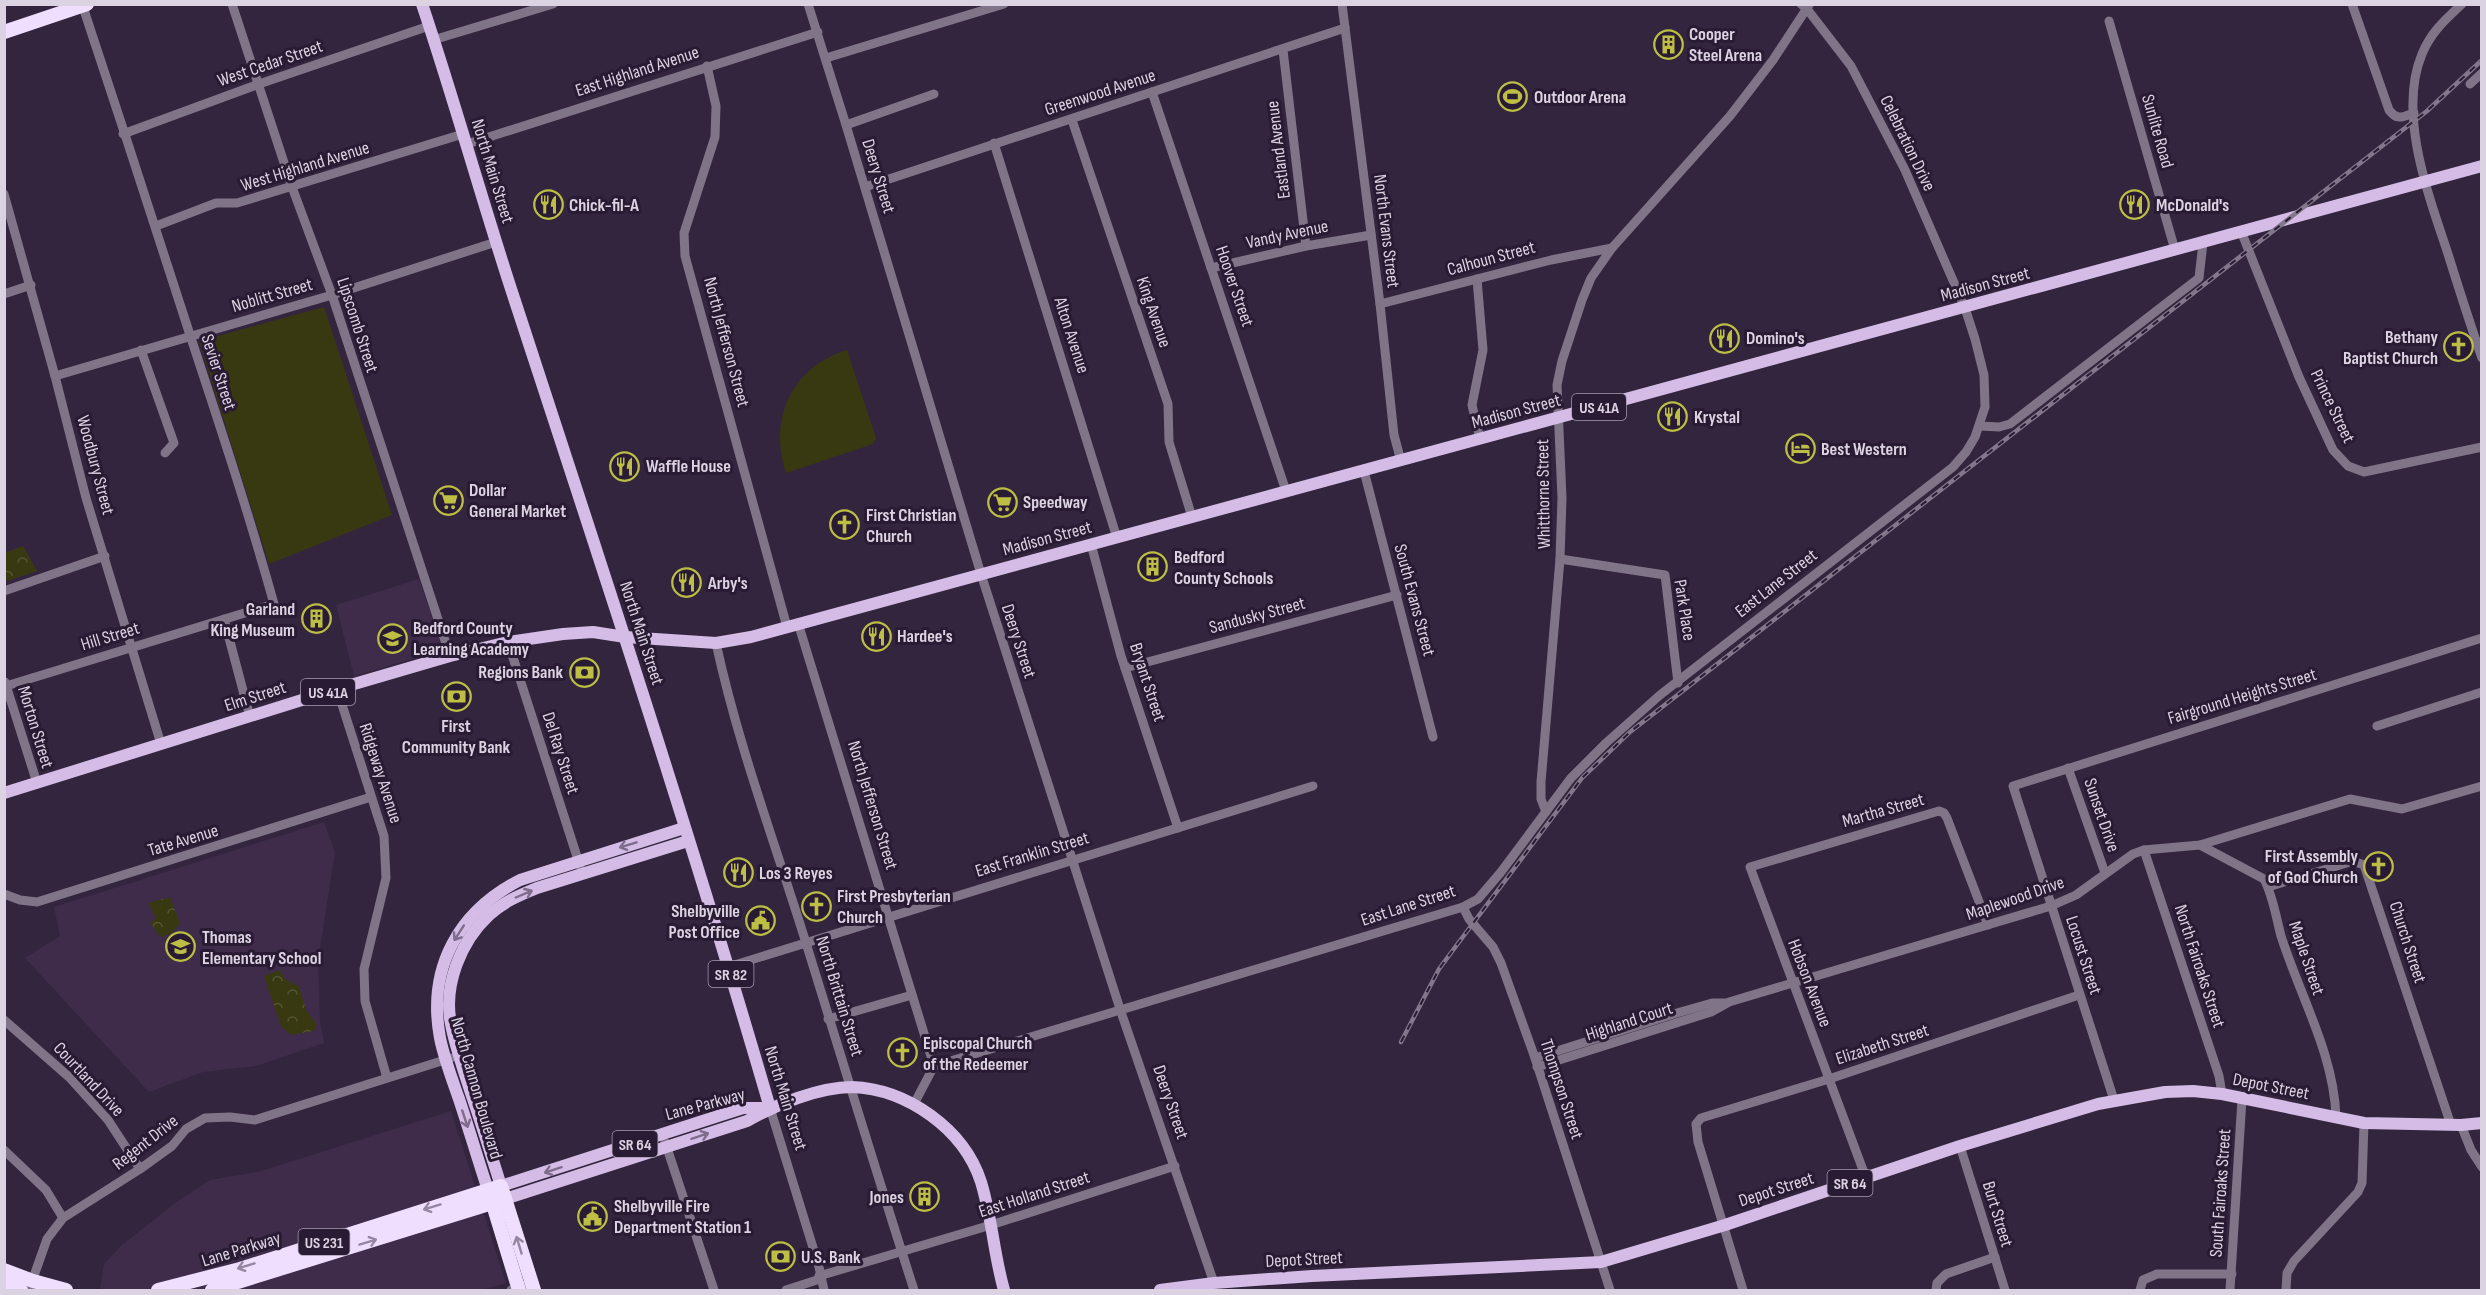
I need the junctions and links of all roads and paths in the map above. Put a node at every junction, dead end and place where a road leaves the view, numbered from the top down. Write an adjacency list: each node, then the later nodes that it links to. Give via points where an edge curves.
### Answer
1 (232, 4): 21 (street, Lipscomb Street)
2 (422, 4): 12 (main road, North Main Street)
3 (553, 4): 16 (street)
4 (808, 4): 15 (street, Deery Street)
5 (1004, 4): 18 (street)
6 (1342, 4): 13 (street, North Evans Street)
7 (2352, 4): 25 (street, via 2389,110 2399,118)
8 (2462, 4): 25 (street, via 2435,28 2421,55)
9 (84, 5): 14 (highway); 28 (street, Sevier Street)
10 (1806, 6): 42 (street, Whitthorne Street, via 1773,60 1730,116); 50 (street, Celebration Drive, via 1851,66 1911,184)
11 (2109, 21): 43 (street, Sunlite Road)
12 (429, 26): 16 (main road, North Main Street); 21 (street, West Cedar Street)
13 (1345, 28): 17 (street, Greenwood Avenue); 38 (street, North Evans Street)
14 (4, 32)
15 (818, 32): 18 (street, Deery Street); 19 (street, East Highland Avenue)
16 (434, 40): 29 (main road, North Main Street)
17 (1283, 50): 23 (street, Greenwood Avenue); 41 (street, Eastland Avenue)
18 (826, 58): 27 (street, Deery Street)
19 (707, 66): 29 (street, East Highland Avenue); 72 (street, North Jefferson Street, via 716,106 714,137 684,233 685,256)
20 (2481, 74): 22 (street)
21 (259, 84): 28 (street, West Cedar Street); 33 (street, Lipscomb Street)
22 (2470, 84)
23 (1152, 92): 26 (street, Greenwood Avenue); 44 (street, Hoover Street)
24 (934, 94): 27 (street)
25 (2414, 113): 32 (street)
26 (1072, 120): 30 (street, Greenwood Avenue); 63 (street, King Avenue, via 1168,404 1169,442)
27 (846, 124): 34 (street, Deery Street)
28 (123, 134): 36 (street, Sevier Street)
29 (465, 139): 33 (street, West Highland Avenue); 39 (main road, North Main Street)
30 (994, 143): 34 (street, Greenwood Avenue); 64 (street, Alton Avenue)
31 (2481, 166): 32 (main road, Madison Street / US 41A)
32 (2424, 182): 37 (main road, Madison Street / US 41A); 53 (street)
33 (292, 187): 36 (street, West Highland Avenue, via 237,203 216,203); 48 (street, Lipscomb Street)
34 (865, 187): 68 (street, Deery Street)
35 (4, 194): 46 (street, Woodbury Street)
36 (156, 226): 51 (street, Sevier Street)
37 (2241, 231): 40 (main road, Madison Street / US 41A); 58 (street, Prince Street, via 2299,377 2333,450 2348,466 2364,472)
38 (1371, 235): 41 (street, Vandy Avenue); 49 (street, North Evans Street)
39 (496, 242): 48 (street, Noblitt Street); 73 (main road, North Main Street)
40 (2203, 243): 43 (main road, Madison Street / US 41A); 56 (street, via 2199,278 2010,424)
41 (1306, 246): 44 (street, Vandy Avenue)
42 (1612, 248): 45 (street, Calhoun Street); 55 (street, Whitthorne Street, via 1591,278 1562,361 1557,386)
43 (2175, 250): 50 (main road, Madison Street / US 41A)
44 (1211, 268): 62 (street, Hoover Street)
45 (1477, 279): 49 (street, Calhoun Street); 57 (street, via 1483,350 1472,405)
46 (31, 285): 47 (street); 54 (street, Woodbury Street)
47 (4, 294)
48 (332, 295): 51 (street, Noblitt Street); 78 (street, Lipscomb Street)
49 (1380, 304): 60 (street, North Evans Street, via 1394,435)
50 (1965, 308): 55 (main road, Madison Street / US 41A); 56 (street, East Lane Street, via 1984,375 1985,407)
51 (190, 335): 52 (street, Noblitt Street); 71 (street, Sevier Street, via 274,604)
52 (141, 350): 54 (street, Noblitt Street); 59 (street, via 174,443)
53 (2481, 358)
54 (56, 376): 66 (street, Woodbury Street, via 86,498)
55 (1558, 418): 57 (main road, Madison Street / US 41A); 67 (street, Whitthorne Street)
56 (1980, 426): 80 (street, East Lane Street, via 1953,466)
57 (1480, 439): 60 (main road, Madison Street / US 41A)
58 (2481, 447)
59 (165, 453)
60 (1401, 461): 61 (main road, Madison Street / US 41A)
61 (1364, 471): 62 (main road, Madison Street / US 41A); 70 (street, South Evans Street)
62 (1286, 491): 63 (main road, Madison Street / US 41A)
63 (1192, 517): 64 (main road, Madison Street / US 41A)
64 (1117, 538): 65 (main road, Madison Street / US 41A)
65 (1091, 544): 68 (main road, Madison Street / US 41A); 79 (street, Bryant Street)
66 (105, 556): 69 (street); 77 (street, Woodbury Street)
67 (1560, 558): 80 (street, Park Place, via 1665,575); 95 (street, Whitthorne Street, via 1541,782)
68 (981, 574): 72 (main road, Madison Street / US 41A); 101 (street, Deery Street)
69 (4, 591)
70 (1397, 595): 79 (street, Sandusky Street); 86 (street, South Evans Street)
71 (224, 619): 77 (street, Hill Street); 84 (street)
72 (792, 625): 76 (main road, Madison Street / US 41A); 110 (street, North Jefferson Street)
73 (625, 637): 75 (main road, Elm Street / US 41A, via 593,632); 76 (main road, Madison Street / US 41A); 96 (main road, North Main Street)
74 (2481, 638): 88 (street, Fairground Heights Street)
75 (508, 642): 78 (main road, Elm Street / US 41A); 102 (street, Del Ray Street)
76 (716, 643): 112 (street, North Brittain Street, via 733,715)
77 (133, 646): 81 (street, Hill Street); 87 (street, Woodbury Street)
78 (450, 656): 82 (main road, Elm Street / US 41A)
79 (1125, 668): 97 (street, Bryant Street)
80 (1678, 683): 95 (street, East Lane Street, via 1606,742 1571,778)
81 (5, 684): 89 (street, Morton Street)
82 (337, 689): 84 (main road, Elm Street / US 41A); 94 (street, Ridgeway Avenue)
83 (2481, 692): 85 (street)
84 (250, 717): 87 (main road, Elm Street / US 41A)
85 (2377, 726)
86 (1433, 737)
87 (161, 744): 89 (main road, Elm Street / US 41A)
88 (2068, 768): 91 (street, Fairground Heights Street); 104 (street, Sunset Drive)
89 (37, 783): 93 (main road, Elm Street / US 41A)
90 (1312, 786): 97 (street, East Franklin Street)
91 (2013, 786): 108 (street, Locust Street)
92 (2481, 786): 99 (street, Maplewood Drive, via 2402,809 2350,799)
93 (4, 793)
94 (371, 797): 107 (street, Tate Avenue, via 37,902); 124 (street, Ridgeway Avenue, via 384,836 386,878 364,969 365,1001)
95 (1546, 812): 109 (street, East Lane Street, via 1478,899)
96 (684, 828): 98 (main road, North Main Street / SR 82); 102 (main road, North Cannon Boulevard, one-way to 102)
97 (1178, 828): 101 (street, East Franklin Street)
98 (688, 841): 105 (main road, North Cannon Boulevard); 113 (main road, North Main Street / SR 82)
99 (2200, 845): 100 (street, Maplewood Drive); 106 (street, via 2264,879)
100 (2144, 850): 104 (street, Maplewood Drive); 127 (street, North Fairoaks Street)
101 (1072, 859): 110 (street, East Franklin Street); 117 (street, Deery Street)
102 (579, 861): 105 (street, Del Ray Street); 121 (main road, North Cannon Boulevard, one-way to 121, via 503,889 479,907 459,932 448,952 437,991 439,1032)
103 (1750, 867): 111 (street, Martha Street, via 1944,813); 114 (street, Hobson Avenue)
104 (2105, 873): 108 (street, Maplewood Drive, via 2076,895)
105 (582, 874): 120 (main road, North Cannon Boulevard, one-way to 105, via 449,1006 460,954 470,937 489,915 514,898)
106 (2268, 887): 132 (street, Maple Street, via 2329,1069); 135 (street, Church Street, via 2353,861 2364,865)
107 (4, 894)
108 (2051, 906): 111 (street, Maplewood Drive); 116 (street, Locust Street)
109 (1463, 907): 117 (street, East Lane Street); 122 (street, Thompson Street, via 1502,963)
110 (888, 917): 112 (street, East Franklin Street); 115 (street, North Jefferson Street)
111 (1988, 925): 114 (street, Maplewood Drive)
112 (806, 944): 113 (street, East Franklin Street); 118 (street, North Brittain Street)
113 (728, 967): 131 (main road, North Main Street / SR 82)
114 (1792, 984): 122 (street, Highland Court); 125 (street, Hobson Avenue)
115 (912, 995): 118 (street); 123 (street, North Jefferson Street)
116 (2079, 995): 125 (street, Elizabeth Street); 129 (street, Locust Street)
117 (1121, 1012): 123 (street, East Lane Street); 140 (street, Deery Street)
118 (828, 1019): 126 (street, North Brittain Street)
119 (4, 1020): 143 (street, Courtland Drive, via 69,1077 108,1120)
120 (459, 1056): 121 (street, Regent Drive); 145 (main road, North Cannon Boulevard)
121 (446, 1060): 124 (street, Regent Drive); 145 (main road, North Cannon Boulevard, one-way to 145)
122 (1536, 1063): 151 (street, Thompson Street)
123 (934, 1066): 130 (street)
124 (387, 1078): 143 (street, Regent Drive, via 255,1120 205,1118)
125 (1828, 1079): 144 (street, Hobson Avenue); 148 (street, Elizabeth Street, via 1701,1118 1696,1124 1698,1142)
126 (851, 1087): 130 (main road, SR 64); 131 (main road, SR 64, via 819,1092); 149 (street, North Brittain Street)
127 (2222, 1094): 128 (main road, Depot Street / SR 64); 129 (main road, Depot Street / SR 64, via 2165,1092)
128 (2242, 1099): 132 (main road, Depot Street / SR 64); 153 (street, South Fairoaks Street)
129 (2114, 1100): 137 (main road, Depot Street / SR 64)
130 (914, 1104): 147 (main road, SR 64, via 944,1126 968,1155 981,1181)
131 (770, 1108): 136 (main road, Lane Parkway / SR 64, via 743,1108); 138 (main road, Lane Parkway / SR 64, one-way to 131, via 747,1120); 154 (street, North Main Street)
132 (2336, 1117): 133 (main road, Depot Street / SR 64)
133 (2364, 1123): 135 (main road, Depot Street / SR 64); 177 (street, via 2362,1184 2294,1261 2287,1273)
134 (2481, 1123): 135 (main road, Depot Street / SR 64)
135 (2456, 1125): 141 (street, Church Street)
136 (662, 1134): 138 (street); 142 (main road, Lane Parkway / SR 64)
137 (1960, 1146): 144 (main road, Depot Street / SR 64); 150 (street, Burt Street)
138 (666, 1147): 142 (main road, Lane Parkway / SR 64); 165 (street)
139 (4, 1150): 146 (street, via 46,1190)
140 (1175, 1166): 147 (street, East Holland Street); 158 (street, Deery Street)
141 (2481, 1167)
142 (579, 1168): 145 (main road, Lane Parkway / SR 64)
143 (140, 1169): 146 (street, Regent Drive)
144 (1866, 1178): 148 (main road, Depot Street / SR 64)
145 (497, 1194): 159 (highway, North Cannon Boulevard); 163 (highway, Lane Parkway / US 231, one-way to 163); 164 (highway, Lane Parkway / US 231, one-way to 145)
146 (63, 1218): 156 (street, Regent Drive, via 47,1239)
147 (991, 1225): 149 (street, East Holland Street); 169 (main road, SR 64)
148 (1725, 1225): 151 (main road, Depot Street / SR 64); 172 (street)
149 (902, 1252): 154 (street, East Holland Street); 168 (street, North Brittain Street)
150 (1995, 1257): 173 (street, via 1946,1274 1937,1282); 174 (street, Burt Street)
151 (1601, 1262): 157 (main road, Depot Street / SR 64); 171 (street, Thompson Street)
152 (4, 1270): 156 (highway)
153 (2232, 1274): 175 (street, via 2157,1274 2143,1280); 176 (street, South Fairoaks Street)
154 (820, 1277): 166 (street, East Holland Street); 167 (street, North Main Street)
155 (4, 1282): 161 (highway)
156 (31, 1286): 162 (highway)
157 (1243, 1286): 158 (main road, Depot Street / SR 64)
158 (1217, 1287): 160 (main road, SR 64)
159 (522, 1289)
160 (1179, 1289): 170 (main road, SR 64)
161 (21, 1290)
162 (66, 1290)
163 (158, 1290)
164 (212, 1290)
165 (714, 1290)
166 (786, 1290)
167 (824, 1290)
168 (914, 1290)
169 (1004, 1290)
170 (1160, 1290)
171 (1610, 1290)
172 (1743, 1290)
173 (1936, 1290)
174 (2005, 1290)
175 (2140, 1290)
176 (2230, 1290)
177 (2286, 1290)

